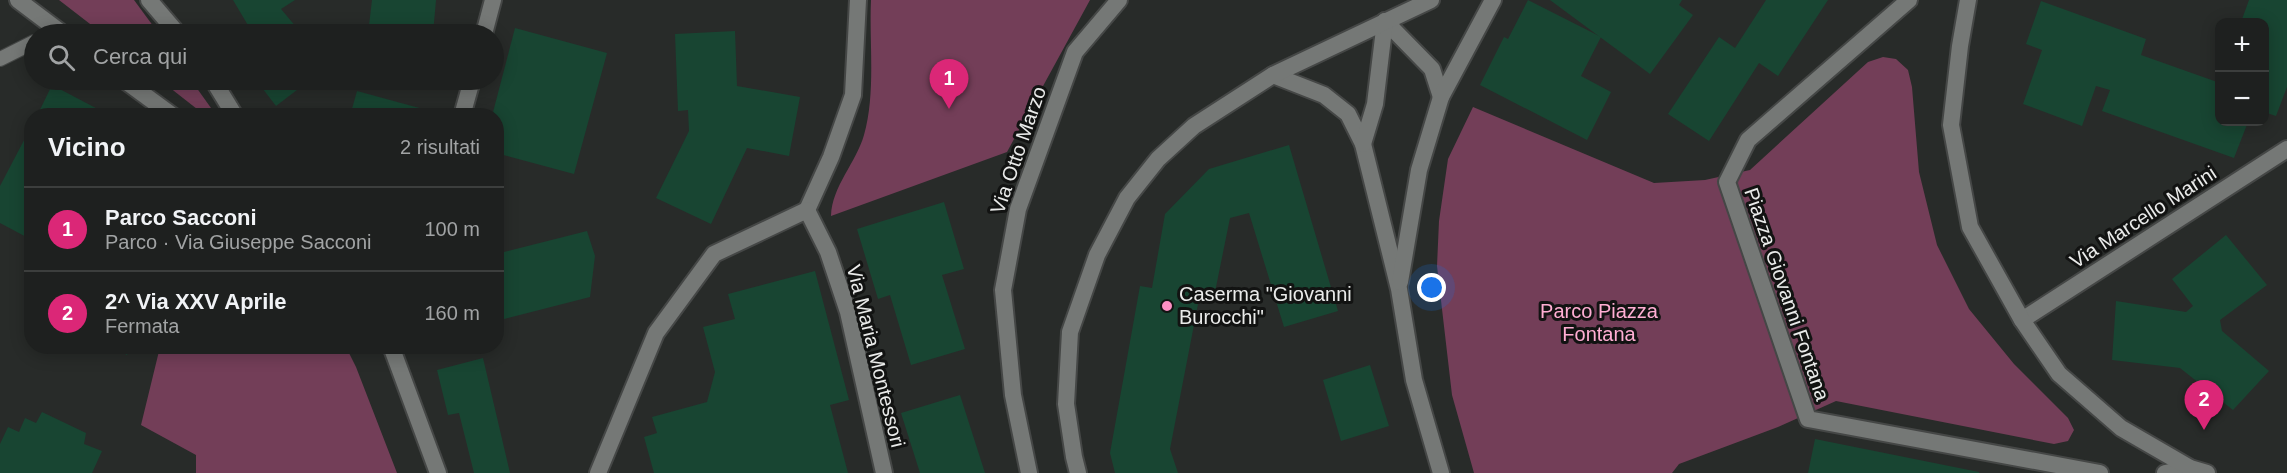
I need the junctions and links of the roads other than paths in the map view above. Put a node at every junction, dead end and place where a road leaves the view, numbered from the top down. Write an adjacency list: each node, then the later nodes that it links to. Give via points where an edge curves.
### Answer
1 (18, 0): 11 (street)
2 (149, 0): 12 (street)
3 (493, 0): 13 (street)
4 (858, 0): 26 (street, via 853,94)
5 (1119, 0): 34 (street, Via Otto Marzo, via 1074,52 1018,209 1003,290 1013,395)
6 (1431, 0): 10 (street)
7 (1493, 0): 20 (street)
8 (1909, 0): 37 (street, Piazza Giovanni Fontana, via 1748,140 1726,182 1808,419)
9 (1968, 0): 28 (street, via 1951,125 1970,227)
10 (1385, 21): 16 (street); 20 (street, via 1432,69); 24 (street, via 1375,104)
11 (46, 24)
12 (169, 24)
13 (487, 24)
14 (24, 47): 15 (lane)
15 (0, 59)
16 (1273, 75): 24 (street, via 1323,95 1348,114); 35 (street, via 1194,126 1158,159 1127,198 1096,255 1070,332 1066,404)
17 (138, 90): 21 (street)
18 (219, 90): 22 (street)
19 (469, 90): 23 (street)
20 (1441, 97): 27 (street, via 1419,170)
21 (162, 108)
22 (230, 108)
23 (464, 108)
24 (1363, 144): 27 (street)
25 (2287, 149): 28 (street, Via Marcello Marini)
26 (807, 210): 32 (street, via 714,254 656,333); 33 (street, Via Maria Montessori, via 828,252 848,312)
27 (1399, 289): 36 (street, via 1413,380)
28 (2022, 320): 30 (street, via 2059,374 2121,428)
29 (394, 354): 31 (street)
30 (2190, 468): 38 (street); 39 (street)
31 (438, 473)
32 (598, 473)
33 (884, 473)
34 (1029, 473)
35 (1078, 473)
36 (1441, 473)
37 (2100, 473)
38 (2166, 473)
39 (2206, 473)

